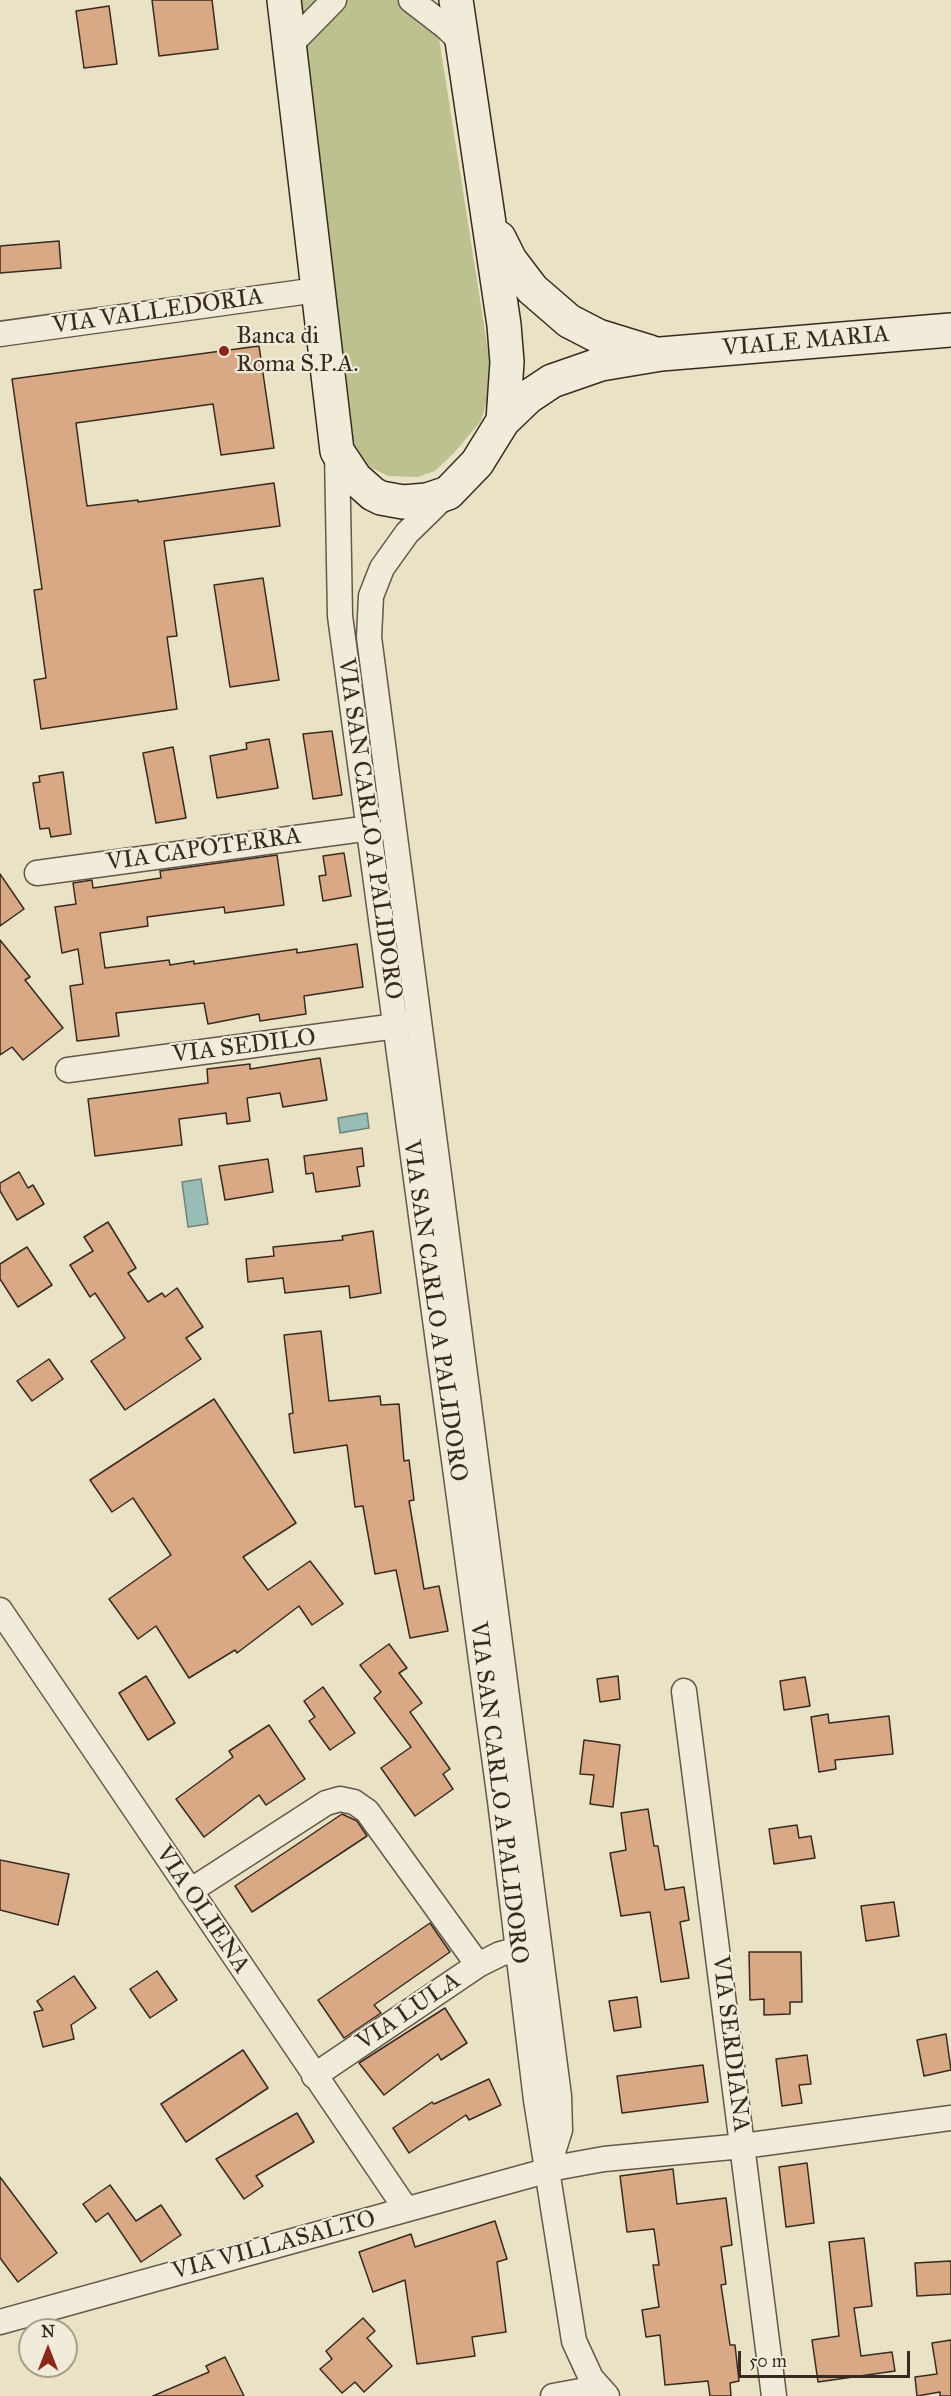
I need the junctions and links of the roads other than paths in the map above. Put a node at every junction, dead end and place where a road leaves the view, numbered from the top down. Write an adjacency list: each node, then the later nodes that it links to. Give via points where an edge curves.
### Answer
1 (284, 0): 6 (street, VIA SAN CARLO A PALIDORO)
2 (334, 0): 6 (street)
3 (411, 0): 5 (street)
4 (456, 0): 5 (street, VIA SAN CARLO A PALIDORO)
5 (463, 44): 7 (street, VIA SAN CARLO A PALIDORO)
6 (289, 46): 8 (street, VIA SAN CARLO A PALIDORO)
7 (490, 219): 11 (street, VIALE MARIA, via 520,275 553,309 598,336); 12 (street, VIA SAN CARLO A PALIDORO, via 507,362)
8 (317, 290): 10 (street, VIA VALLEDORIA); 13 (street, VIA SAN CARLO A PALIDORO)
9 (951, 330): 11 (street, VIALE MARIA)
10 (0, 334)
11 (661, 354): 12 (street, VIALE MARIA, via 568,374 540,388)
12 (503, 421): 14 (street, VIA SAN CARLO A PALIDORO, via 477,464)
13 (337, 451): 14 (street, VIA SAN CARLO A PALIDORO, via 355,478 381,498 415,501); 15 (street, VIA SAN CARLO A PALIDORO, via 340,616)
14 (448, 493): 17 (street, VIA SAN CARLO A PALIDORO, via 398,544 379,575 370,610 369,637)
15 (370, 828): 16 (street, VIA CAPOTERRA); 18 (street, VIA SAN CARLO A PALIDORO)
16 (37, 873)
17 (420, 1022): 18 (street, VIA SEDILO); 28 (street, VIA SAN CARLO A PALIDORO, via 560,2104 559,2136)
18 (395, 1028): 19 (street, VIA SEDILO); 23 (street, VIA SAN CARLO A PALIDORO)
19 (68, 1070)
20 (2, 1615): 22 (street, VIA OLIENA)
21 (684, 1691): 27 (street, VIA SERDIANA)
22 (190, 1891): 24 (street, VIA LULA, via 335,1800 354,1802 363,1806 398,1852); 25 (street, VIA OLIENA)
23 (519, 1949): 24 (street); 28 (street, VIA SAN CARLO A PALIDORO)
24 (478, 1965): 25 (street, VIA LULA)
25 (314, 2076): 29 (street, VIA OLIENA)
26 (951, 2118): 27 (street, VIA VILLASALTO)
27 (743, 2146): 28 (street, VIA VILLASALTO, via 604,2159); 33 (street, VIA SERDIANA)
28 (547, 2170): 29 (street, VIA VILLASALTO); 31 (street, VIA SAN CARLO A PALIDORO, via 574,2341 584,2367)
29 (406, 2209): 30 (street, VIA VILLASALTO)
30 (0, 2322)
31 (602, 2392): 32 (street)
32 (553, 2396)
33 (774, 2396)

